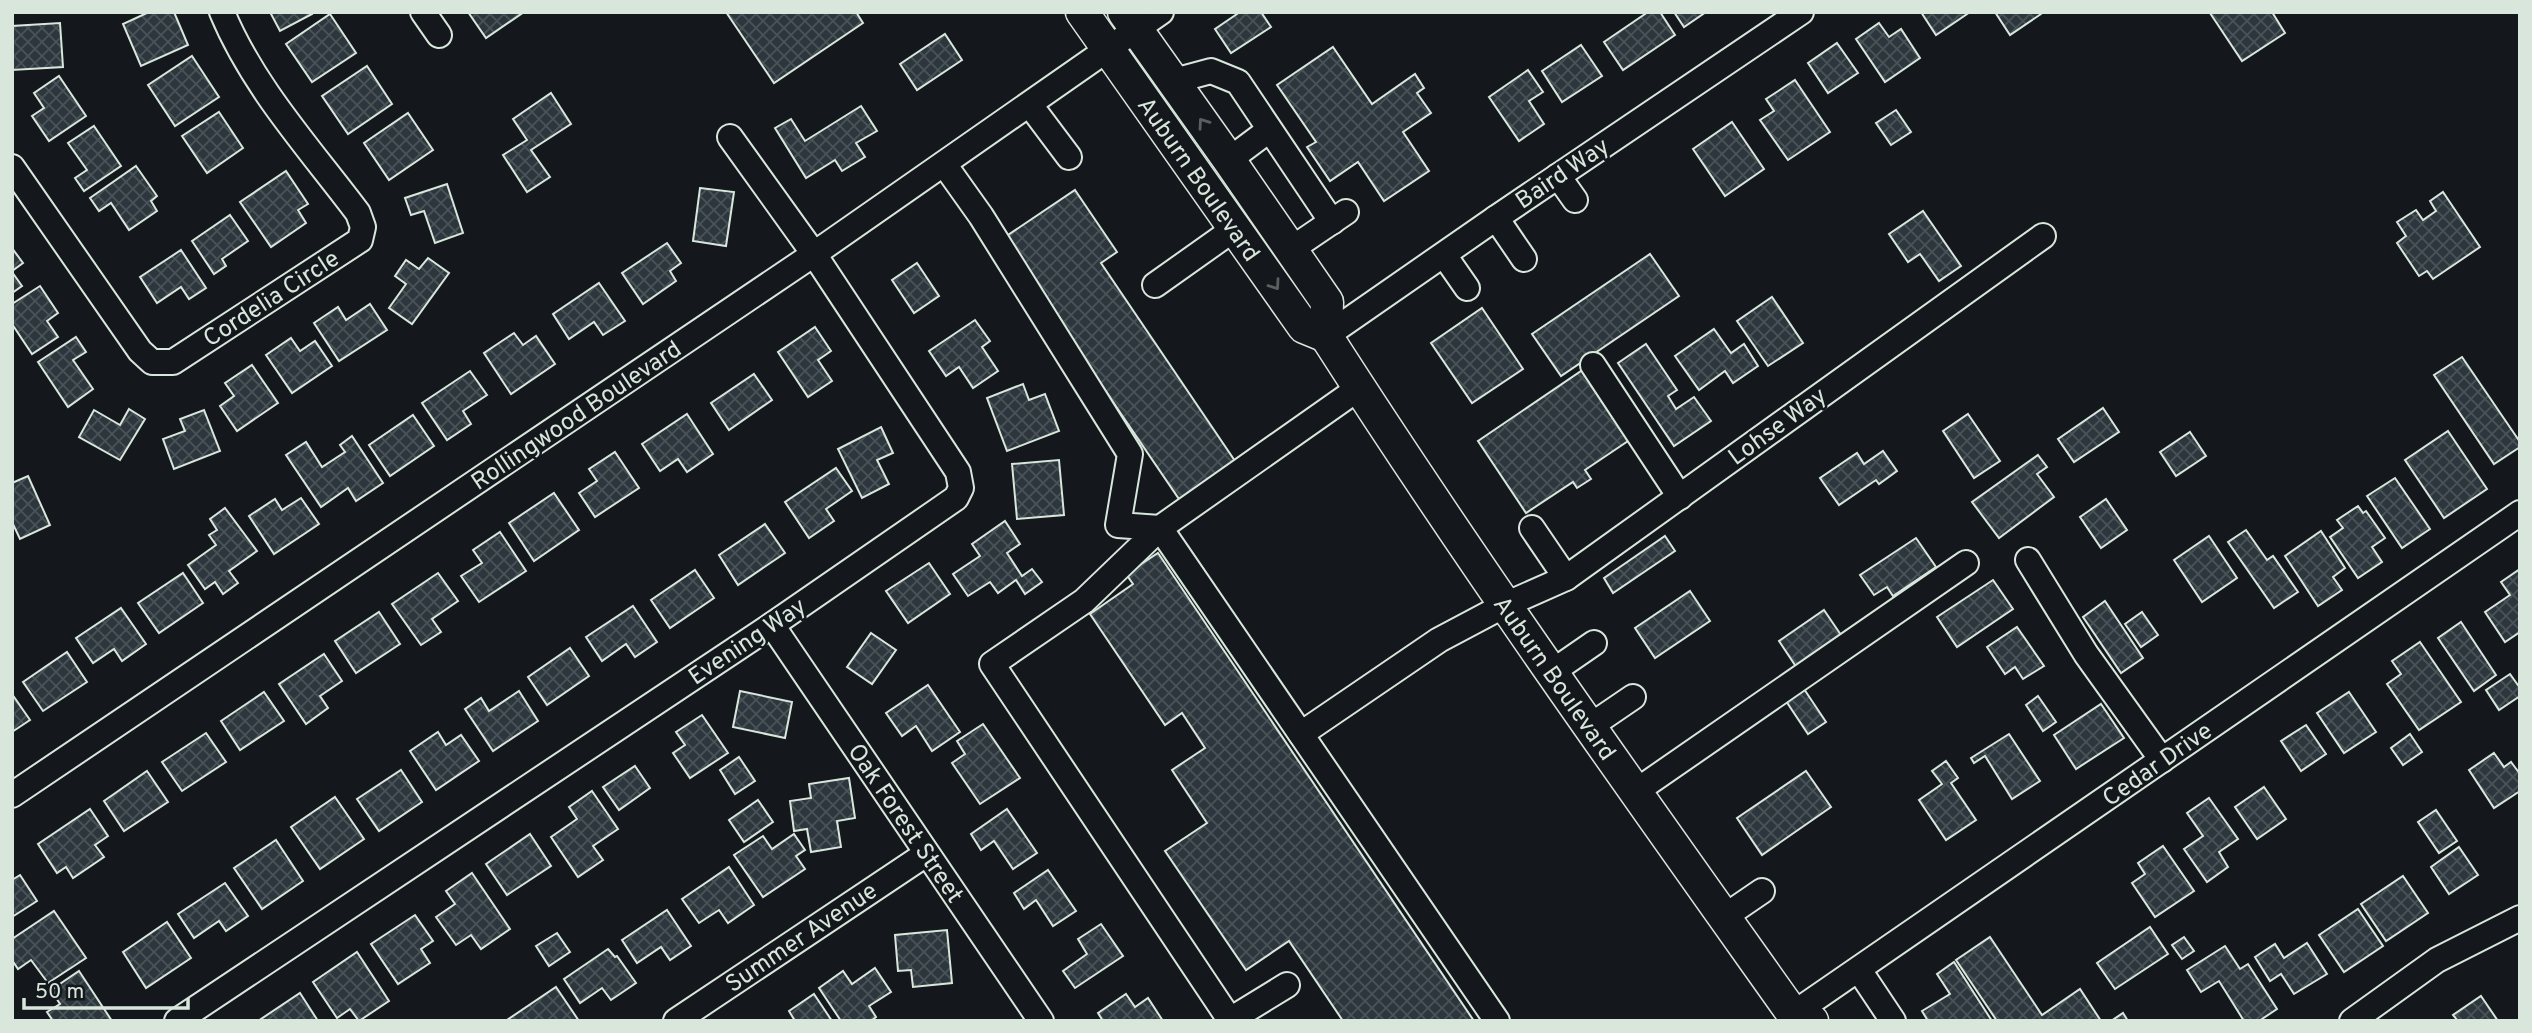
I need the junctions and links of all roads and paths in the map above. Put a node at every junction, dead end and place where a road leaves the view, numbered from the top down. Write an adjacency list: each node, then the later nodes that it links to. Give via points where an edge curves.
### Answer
1 (222, 12): 15 (street, Cordelia Circle, via 264,88 358,214 363,227 360,240 173,362 152,362)
2 (423, 12): 6 (street)
3 (1082, 12): 7 (main road, Auburn Boulevard)
4 (1801, 12): 16 (street, Baird Way, via 1616,148)
5 (1141, 18): 7 (street, Rollingwood Boulevard); 8 (main road, Auburn Boulevard)
6 (439, 35)
7 (1108, 50): 9 (street, Rollingwood Boulevard); 19 (main road, Auburn Boulevard)
8 (1174, 81): 10 (street, via 1211,71 1238,82); 13 (main road, Auburn Boulevard, one-way to 8)
9 (1031, 105): 12 (street); 14 (street, Rollingwood Boulevard)
10 (1269, 130): 13 (street); 21 (street, via 1339,217)
11 (730, 137): 22 (street, Evening Way)
12 (1069, 158)
13 (1230, 160): 21 (main road, Auburn Boulevard)
14 (944, 164): 22 (street, Rollingwood Boulevard); 32 (street, via 1130,454 1118,525)
15 (12, 167)
16 (1558, 176): 17 (street); 18 (street, Baird Way)
17 (1575, 200)
18 (1496, 218): 23 (street, Baird Way); 24 (street)
19 (1234, 229): 25 (street); 27 (main road, Auburn Boulevard, one-way to 27, via 1304,327)
20 (2043, 236): 30 (street, Lohse Way)
21 (1290, 250): 27 (main road, Auburn Boulevard, via 1327,302)
22 (814, 254): 38 (street, Evening Way, via 958,472 961,488 956,498); 46 (street, Rollingwood Boulevard)
23 (1444, 255): 26 (street); 27 (street, Baird Way)
24 (1524, 259)
25 (1155, 285)
26 (1467, 288)
27 (1326, 336): 29 (main road, Auburn Boulevard)
28 (1593, 365): 30 (street)
29 (1359, 388): 32 (street); 37 (main road, Auburn Boulevard)
30 (1679, 496): 36 (street, Lohse Way)
31 (2520, 513): 44 (street, Cedar Drive)
32 (1160, 528): 43 (street); 52 (street, via 1084,601 992,664 1230,1020)
33 (1532, 528): 36 (street)
34 (2028, 560): 44 (street, via 2086,654)
35 (1966, 563): 45 (street)
36 (1566, 578): 37 (street, Lohse Way)
37 (1505, 605): 40 (main road, Auburn Boulevard); 43 (street, Lohse Way, via 1439,640)
38 (772, 625): 47 (street, Oak Forest Street); 54 (street, Evening Way)
39 (1594, 643): 40 (street)
40 (1552, 672): 42 (main road, Auburn Boulevard)
41 (1633, 697): 42 (street)
42 (1589, 727): 45 (main road, Auburn Boulevard)
43 (1301, 734): 57 (street)
44 (2162, 760): 51 (street, Cedar Drive)
45 (1634, 792): 49 (main road, Auburn Boulevard)
46 (12, 795)
47 (926, 854): 55 (street, Summer Avenue); 56 (street, Oak Forest Street)
48 (1762, 891): 49 (street)
49 (1724, 917): 53 (main road, Auburn Boulevard)
50 (2520, 918): 59 (street, via 2437,960)
51 (1858, 970): 53 (street, Cedar Drive); 58 (street)
52 (1287, 985)
53 (1799, 1018)
54 (177, 1021)
55 (676, 1021)
56 (1041, 1021)
57 (1497, 1021)
58 (1893, 1021)
59 (2352, 1021)

